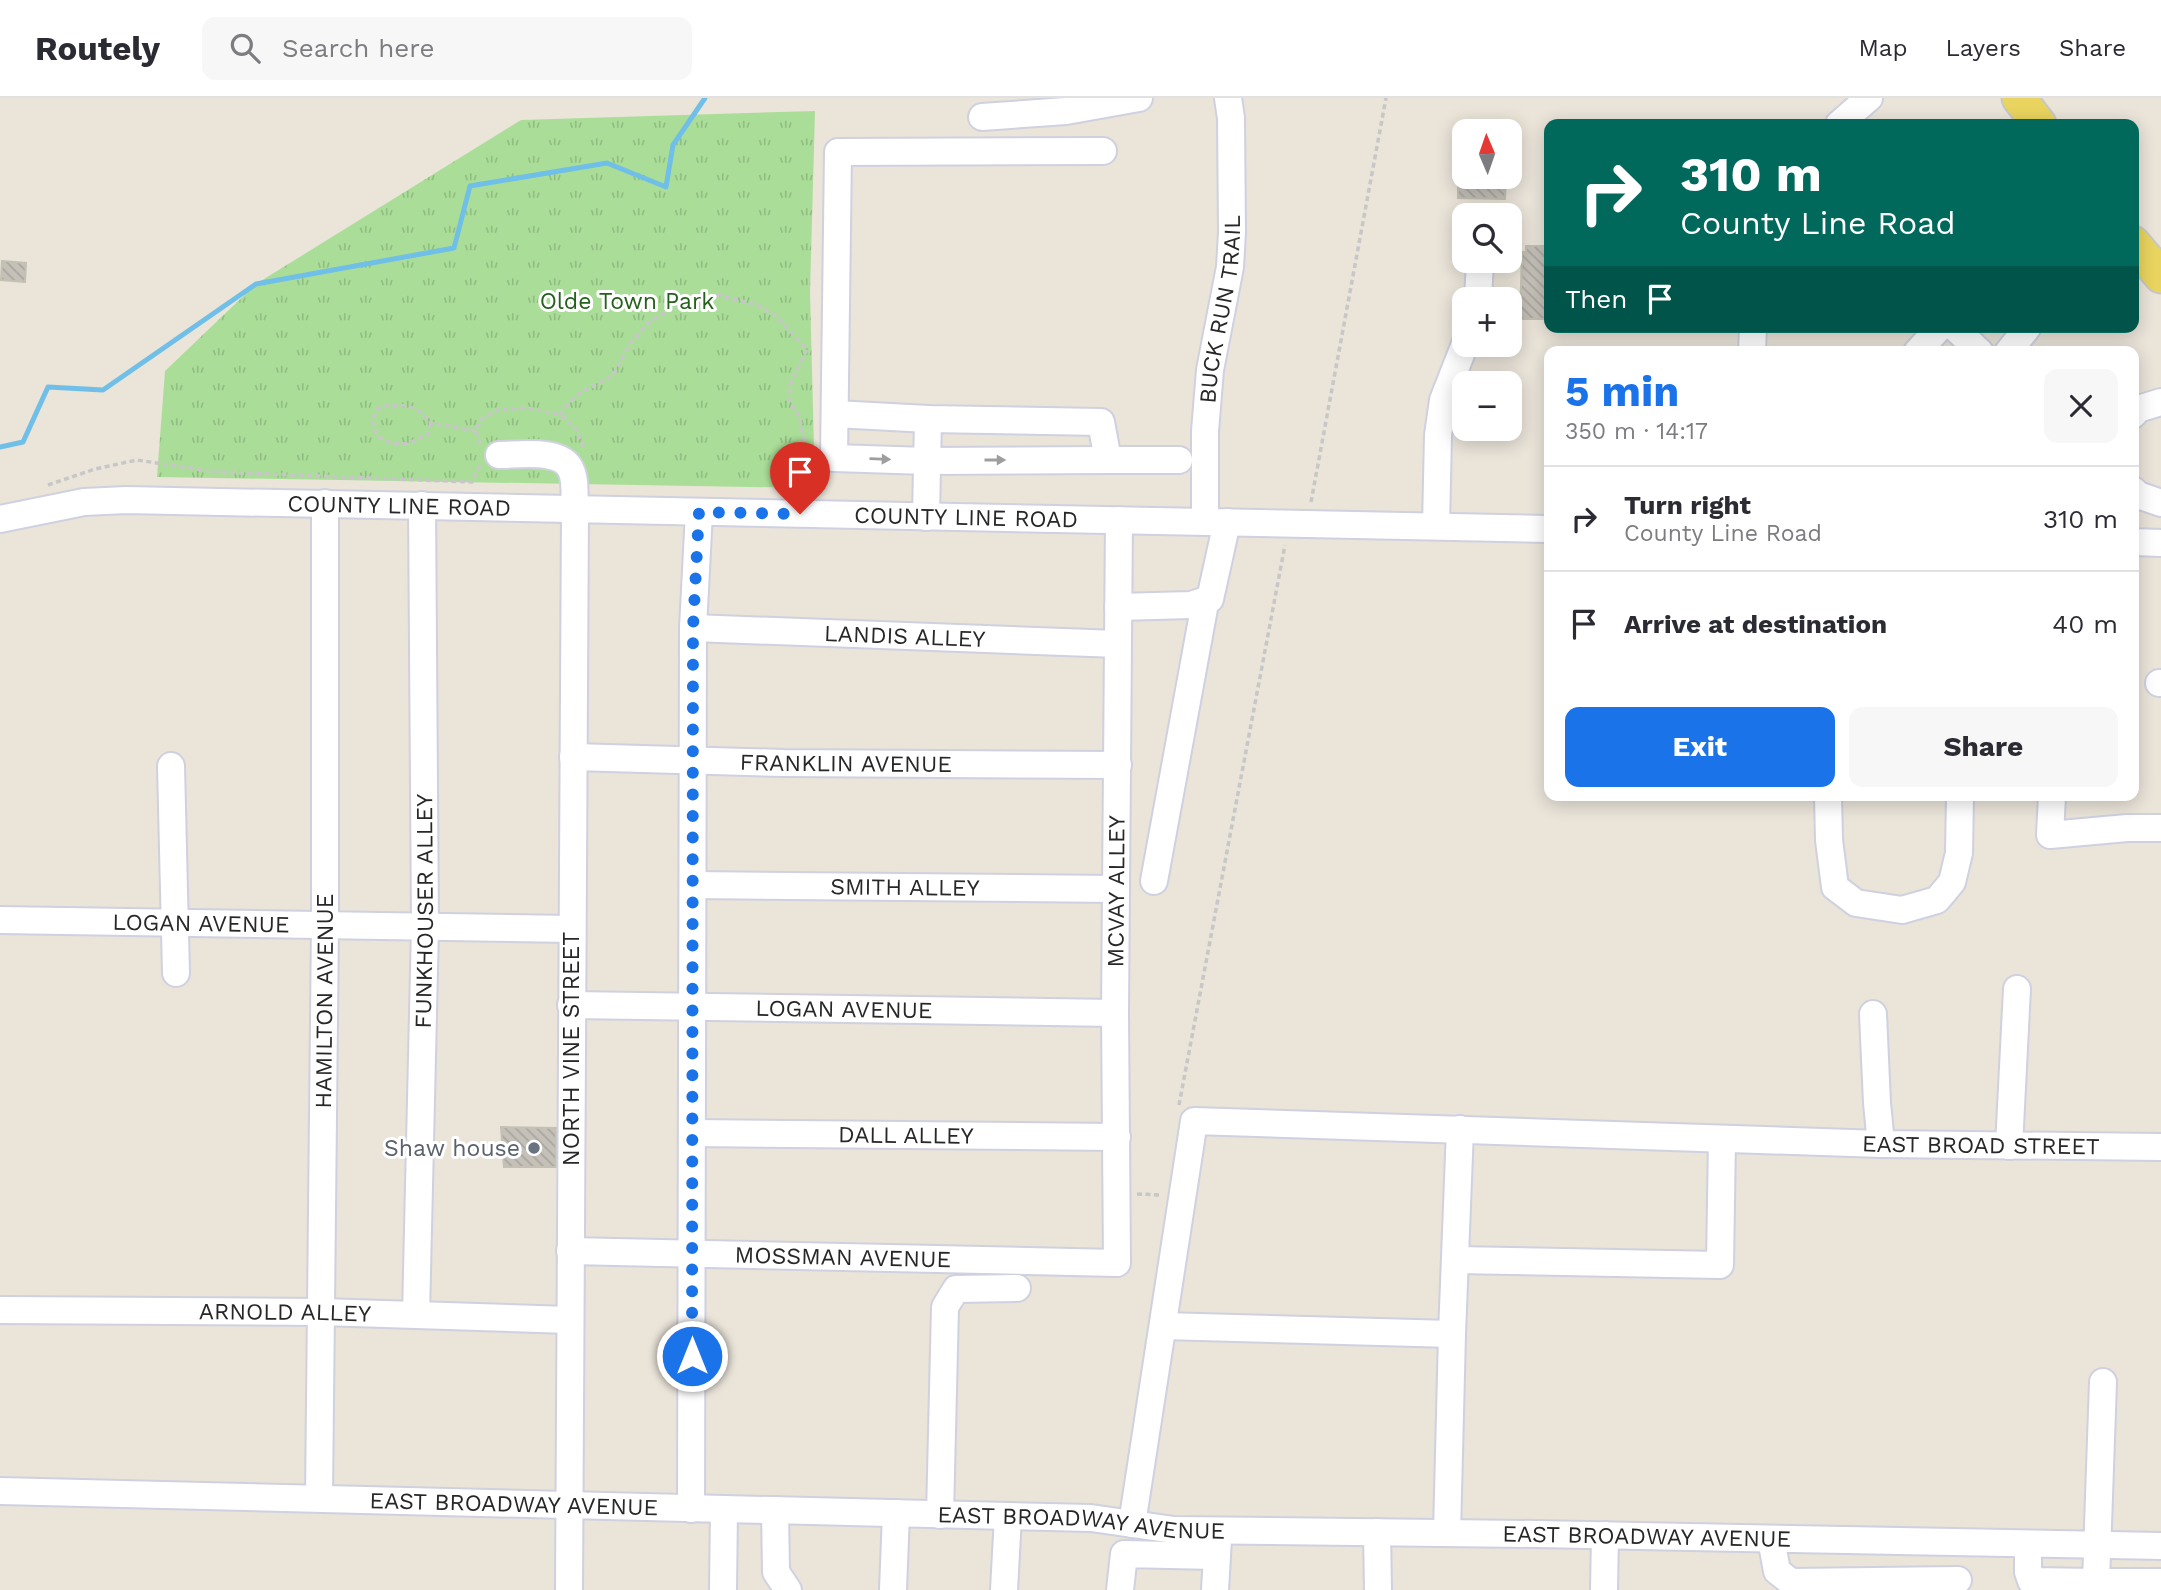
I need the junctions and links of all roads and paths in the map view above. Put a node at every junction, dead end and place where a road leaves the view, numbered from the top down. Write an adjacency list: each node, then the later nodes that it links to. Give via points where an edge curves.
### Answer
1 (1139, 98): 5 (street, via 1066,111)
2 (1228, 98): 36 (street, BUCK RUN TRAIL, via 1230,267 1210,370 1205,431)
3 (1386, 98): 37 (path, via 1310,510)
4 (2019, 98): 6 (main road)
5 (982, 117)
6 (2035, 119)
7 (1103, 151): 17 (street, via 838,152)
8 (2139, 250): 9 (main road)
9 (2161, 276)
10 (1934, 333): 12 (street)
11 (1960, 333): 13 (street)
12 (1923, 346)
13 (1974, 346)
14 (1460, 357): 38 (street, via 1443,400)
15 (2161, 402): 16 (street)
16 (2139, 409)
17 (835, 414): 18 (street); 24 (street, one-way to 24, via 834,458)
18 (928, 419): 22 (street, via 1101,422); 24 (street)
19 (431, 423): 19 (path, via 424,412 398,404 378,408 372,421 377,436 393,445 428,434); 20 (path)
20 (476, 431): 21 (path); 25 (path, via 480,419 498,410 528,408 561,415 582,391 615,372 649,322 677,306 718,295 758,305 777,317 807,349 790,385 790,402 804,439)
21 (487, 453): 27 (path, via 472,482 217,472 138,460 95,469); 31 (street, NORTH VINE STREET, via 551,456 565,461 572,472)
22 (1108, 460): 23 (street); 24 (street, one-way to 22)
23 (1179, 460)
24 (927, 461): 33 (street)
25 (794, 475)
26 (2139, 495): 29 (street)
27 (47, 497): 28 (street, COUNTY LINE ROAD, via 84,502); 34 (street, COUNTY LINE ROAD)
28 (324, 503): 30 (street, COUNTY LINE ROAD); 59 (street, HAMILTON AVENUE)
29 (2161, 503)
30 (422, 505): 31 (street, COUNTY LINE ROAD); 60 (street, FUNKHOUSER ALLEY)
31 (575, 509): 32 (street, COUNTY LINE ROAD); 46 (street, NORTH VINE STREET)
32 (699, 512): 33 (street, COUNTY LINE ROAD); 44 (street)
33 (926, 517): 35 (street, COUNTY LINE ROAD)
34 (0, 519)
35 (1119, 520): 36 (street, COUNTY LINE ROAD); 43 (street, MCVAY ALLEY)
36 (1216, 522): 37 (street, COUNTY LINE ROAD); 42 (street, BUCK RUN TRAIL, via 1210,599)
37 (1296, 523): 38 (street, COUNTY LINE ROAD); 68 (path, via 1286,534)
38 (1436, 526): 39 (street, COUNTY LINE ROAD)
39 (1544, 529)
40 (2139, 542): 41 (street)
41 (2161, 543)
42 (1205, 603): 43 (street); 54 (street, BUCK RUN TRAIL)
43 (1118, 607): 45 (street, MCVAY ALLEY)
44 (693, 628): 45 (street, LANDIS ALLEY); 47 (street)
45 (1118, 644): 48 (street, MCVAY ALLEY)
46 (573, 757): 47 (street, FRANKLIN AVENUE); 61 (street, NORTH VINE STREET)
47 (693, 761): 48 (street, FRANKLIN AVENUE); 55 (street)
48 (1118, 765): 56 (street, MCVAY ALLEY)
49 (170, 766): 58 (street)
50 (1828, 801): 51 (street, via 1835,887 1856,903 1902,910 1937,900 1952,882 1959,853)
51 (1960, 801)
52 (2052, 801): 53 (street, via 2050,835)
53 (2161, 828)
54 (1154, 881)
55 (692, 885): 56 (street, SMITH ALLEY); 65 (street)
56 (1116, 889): 66 (street, MCVAY ALLEY)
57 (0, 920): 58 (street, LOGAN AVENUE)
58 (176, 923): 59 (street, LOGAN AVENUE); 62 (street)
59 (325, 924): 60 (street, LOGAN AVENUE); 84 (street, HAMILTON AVENUE)
60 (425, 927): 61 (street, LOGAN AVENUE); 85 (street, FUNKHOUSER ALLEY)
61 (572, 929): 64 (street, NORTH VINE STREET)
62 (176, 974)
63 (2017, 989): 74 (street)
64 (571, 1005): 65 (street, LOGAN AVENUE); 78 (street, NORTH VINE STREET)
65 (692, 1008): 66 (street, LOGAN AVENUE); 70 (street)
66 (1115, 1013): 71 (street, MCVAY ALLEY)
67 (1872, 1014): 73 (street)
68 (1179, 1110)
69 (1460, 1129): 72 (street, EAST BROAD STREET); 80 (street); 87 (street, EAST BROAD STREET, via 1194,1121)
70 (692, 1133): 71 (street, DALL ALLEY); 79 (street)
71 (1117, 1137): 76 (street, MCVAY ALLEY)
72 (1721, 1139): 73 (street, EAST BROAD STREET); 80 (street, via 1720,1265)
73 (1881, 1144): 74 (street, EAST BROAD STREET)
74 (2009, 1146): 75 (street, EAST BROAD STREET)
75 (2161, 1147)
76 (1118, 1193): 77 (path); 81 (street, MCVAY ALLEY)
77 (1167, 1195)
78 (570, 1251): 79 (street, MOSSMAN AVENUE); 86 (street, NORTH VINE STREET)
79 (692, 1254): 81 (street, MOSSMAN AVENUE); 93 (street)
80 (1455, 1260): 88 (street)
81 (1117, 1263)
82 (1017, 1288): 97 (street, via 956,1289 945,1307)
83 (0, 1310): 84 (street, ARNOLD ALLEY)
84 (321, 1312): 85 (street, ARNOLD ALLEY); 91 (street, HAMILTON AVENUE)
85 (415, 1315): 86 (street, ARNOLD ALLEY)
86 (569, 1320): 92 (street, NORTH VINE STREET)
87 (1163, 1326): 88 (street); 99 (street)
88 (1452, 1334): 102 (street)
89 (2103, 1382): 107 (street)
90 (0, 1491): 91 (street, EAST BROADWAY AVENUE)
91 (319, 1497): 92 (street, EAST BROADWAY AVENUE)
92 (568, 1506): 93 (street, EAST BROADWAY AVENUE); 114 (street, NORTH VINE STREET)
93 (691, 1509): 94 (street, EAST BROADWAY AVENUE)
94 (724, 1509): 95 (street, EAST BROADWAY AVENUE); 115 (street)
95 (775, 1510): 96 (street, EAST BROADWAY AVENUE); 116 (street, via 776,1572)
96 (896, 1513): 97 (street, EAST BROADWAY AVENUE); 117 (street)
97 (940, 1514): 98 (street, EAST BROADWAY AVENUE)
98 (1007, 1516): 99 (street, EAST BROADWAY AVENUE); 118 (street)
99 (1132, 1524): 100 (street, EAST BROADWAY AVENUE)
100 (1219, 1530): 101 (street, EAST BROADWAY AVENUE); 109 (street)
101 (1377, 1532): 102 (street, EAST BROADWAY AVENUE); 121 (street)
102 (1447, 1533): 103 (street, EAST BROADWAY AVENUE)
103 (1605, 1535): 104 (street, EAST BROADWAY AVENUE); 122 (street)
104 (1771, 1539): 105 (street, EAST BROADWAY AVENUE); 113 (street, via 1777,1571 1791,1582)
105 (1878, 1541): 106 (street, EAST BROADWAY AVENUE); 113 (street)
106 (2028, 1544): 107 (street, EAST BROADWAY AVENUE); 111 (street, via 2031,1581)
107 (2097, 1545): 108 (street, EAST BROADWAY AVENUE); 111 (street)
108 (2161, 1546)
109 (1215, 1556): 119 (street, via 1125,1554); 120 (street)
110 (1958, 1580): 113 (street)
111 (2096, 1582): 112 (street)
112 (2161, 1582)
113 (1876, 1586)
114 (569, 1590)
115 (723, 1590)
116 (788, 1590)
117 (893, 1590)
118 (1004, 1590)
119 (1120, 1590)
120 (1215, 1590)
121 (1378, 1590)
122 (1604, 1590)

